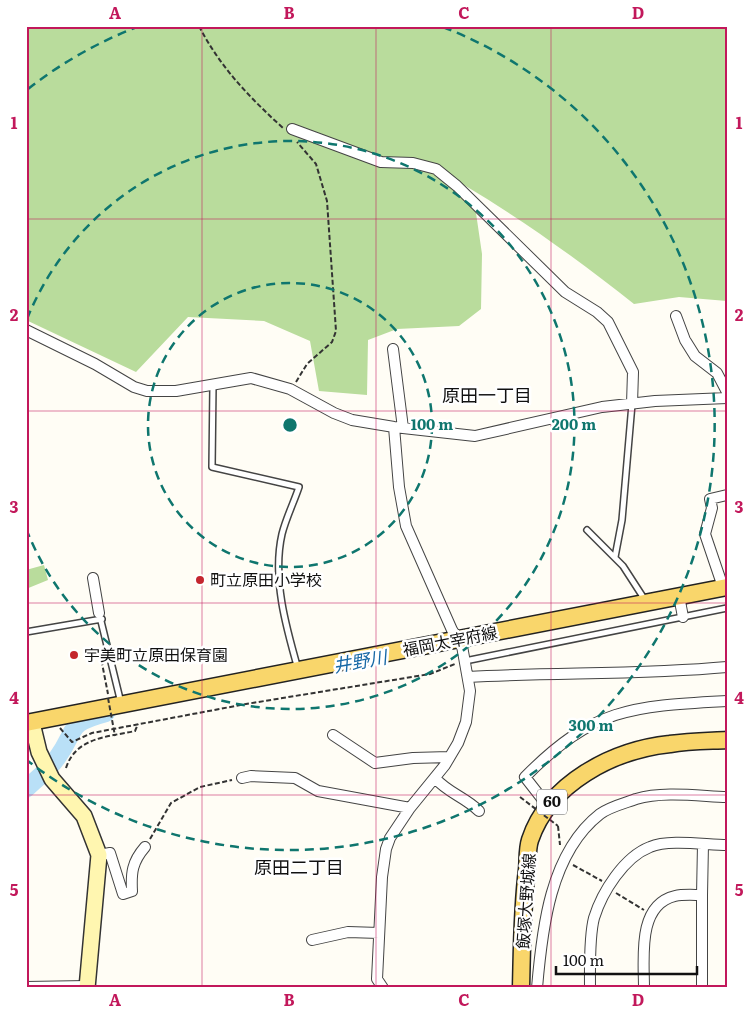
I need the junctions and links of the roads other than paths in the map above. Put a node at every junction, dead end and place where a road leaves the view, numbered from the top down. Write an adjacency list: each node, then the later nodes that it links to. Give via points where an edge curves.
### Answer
1 (290, 133): 8 (street, via 381,162 413,163 436,169 565,292 608,322 633,372)
2 (676, 316): 6 (street, via 695,356 717,373)
3 (26, 330): 5 (street, via 134,387 165,392)
4 (393, 349): 9 (street)
5 (212, 384): 9 (street, via 250,378 290,388 352,420); 24 (lane, via 212,467 300,487 282,535 279,568 285,623)
6 (727, 392)
7 (727, 398): 8 (street)
8 (632, 404): 9 (street, via 582,411 475,436); 12 (lane, via 622,520)
9 (398, 428): 21 (street, via 399,487 406,526)
10 (727, 496): 14 (street, via 710,499 712,508 705,534)
11 (587, 530): 12 (lane)
12 (615, 557): 16 (lane, via 644,595)
13 (93, 578): 18 (street)
14 (725, 587): 15 (main road, 福岡太宰府線)
15 (679, 598): 16 (main road, 福岡太宰府線); 19 (street)
16 (646, 603): 21 (main road, 福岡太宰府線)
17 (727, 608): 19 (lane)
18 (100, 616): 20 (lane); 27 (lane)
19 (683, 617): 22 (lane)
20 (26, 632)
21 (458, 640): 22 (street); 24 (main road, 福岡太宰府線)
22 (464, 661): 25 (street)
23 (727, 667): 25 (street, via 640,674 556,673)
24 (298, 672): 27 (main road, 福岡太宰府線)
25 (468, 678): 32 (street, via 470,691 466,722)
26 (727, 701): 36 (street, via 652,705 617,713 588,726 562,743 525,777 527,783)
27 (122, 706): 28 (main road, 福岡太宰府線)
28 (29, 723): 31 (street)
29 (333, 735): 32 (street, via 375,763)
30 (727, 740): 36 (main road, 飯塚大野城線 / 60, via 646,748 606,761 574,780)
31 (32, 747): 42 (street, via 52,779 84,816)
32 (450, 757): 34 (street)
33 (242, 778): 37 (street, via 295,778 318,791)
34 (435, 778): 37 (street); 38 (street)
35 (727, 797): 50 (street, via 637,799 602,812 588,825 565,860 552,896)
36 (550, 804): 49 (main road, 飯塚大野城線 / 60, via 530,840 524,889)
37 (410, 808): 44 (street, via 386,849)
38 (479, 811)
39 (703, 844): 40 (street); 43 (street); 51 (street, via 651,846 630,860 610,887 594,919)
40 (727, 845)
41 (144, 847): 42 (street, via 131,872 132,891 123,894 110,853)
42 (99, 855): 47 (street)
43 (702, 895): 52 (street, via 676,896 661,901 650,914 646,930); 53 (street)
44 (379, 933): 45 (street, via 348,932); 48 (street, via 377,979)
45 (312, 940)
46 (26, 987): 47 (street)
47 (87, 987)
48 (383, 988)
49 (521, 988)
50 (537, 988)
51 (590, 988)
52 (644, 988)
53 (702, 988)

